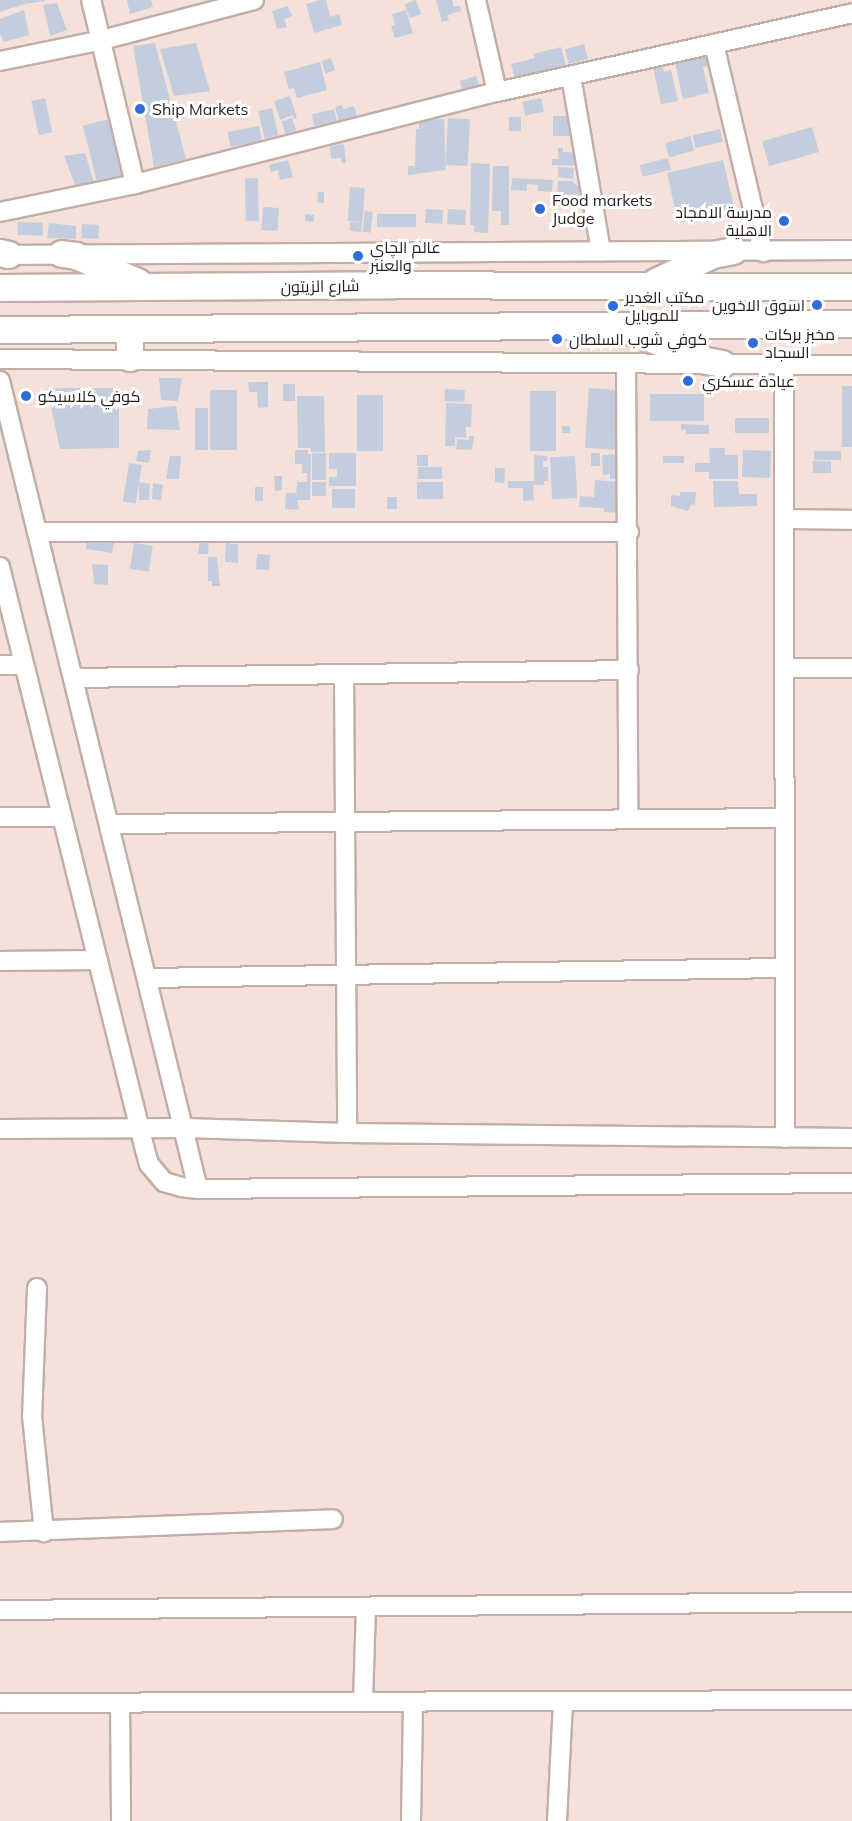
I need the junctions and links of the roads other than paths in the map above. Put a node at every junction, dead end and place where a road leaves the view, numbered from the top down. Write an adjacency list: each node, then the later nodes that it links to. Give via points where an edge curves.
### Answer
1 (91, 0): 5 (street)
2 (254, 0): 5 (street)
3 (476, 0): 9 (street)
4 (852, 13): 6 (street)
5 (102, 40): 7 (street); 10 (street)
6 (714, 44): 8 (street); 15 (street)
7 (0, 61)
8 (571, 75): 9 (street); 13 (street)
9 (497, 92): 10 (street)
10 (135, 184): 11 (street)
11 (0, 212)
12 (852, 250): 15 (street)
13 (601, 251): 14 (street); 17 (street)
14 (734, 251): 15 (street); 19 (main road, via 713,255 659,282)
15 (763, 252)
16 (3, 254): 17 (street)
17 (62, 254): 20 (main road, via 76,256 123,277)
18 (395, 285): 20 (main road, شارع الزيتون); 21 (main road, شارع الزيتون); 25 (main road, via 406,301 401,320)
19 (641, 286): 21 (main road, شارع الزيتون); 22 (main road, شارع الزيتون)
20 (168, 287): 23 (main road, شارع الزيتون)
21 (471, 287): 26 (main road, via 461,303 467,321)
22 (852, 287)
23 (0, 288)
24 (852, 324): 27 (main road)
25 (393, 326): 26 (main road); 28 (main road)
26 (475, 326): 27 (main road)
27 (593, 326): 33 (main road, via 633,332 692,358)
28 (130, 329): 29 (main road); 30 (main road)
29 (0, 330)
30 (130, 358): 31 (street); 32 (street)
31 (0, 359)
32 (626, 363): 33 (street); 40 (street)
33 (722, 364): 34 (street)
34 (784, 364): 35 (street); 37 (street)
35 (852, 364)
36 (0, 381): 39 (street)
37 (784, 519): 38 (street); 44 (street)
38 (852, 520)
39 (37, 532): 40 (street); 48 (street)
40 (629, 532): 46 (street)
41 (0, 567): 42 (street)
42 (24, 664): 43 (street); 50 (street)
43 (0, 665)
44 (784, 668): 45 (street); 51 (street)
45 (852, 668)
46 (628, 670): 47 (street); 52 (street)
47 (344, 674): 48 (street); 53 (street)
48 (73, 678): 54 (street)
49 (0, 817): 50 (street)
50 (62, 817): 55 (street)
51 (783, 818): 52 (street); 57 (street)
52 (628, 819): 53 (street)
53 (345, 822): 54 (street); 58 (street)
54 (109, 824): 59 (street)
55 (98, 960): 56 (street); 60 (street)
56 (0, 961)
57 (783, 968): 58 (street); 64 (street)
58 (347, 975): 59 (street); 63 (street)
59 (147, 978): 61 (street)
60 (140, 1128): 61 (street); 62 (street); 67 (street, via 149,1164 164,1182)
61 (184, 1128): 63 (street); 67 (street)
62 (0, 1129)
63 (347, 1133): 64 (street)
64 (785, 1138): 65 (street)
65 (852, 1138)
66 (852, 1183): 67 (street)
67 (198, 1189)
68 (37, 1288): 71 (street, via 32,1416)
69 (333, 1520): 71 (street)
70 (0, 1532): 71 (street)
71 (44, 1532)
72 (852, 1602): 73 (street)
73 (366, 1606): 74 (street); 77 (street)
74 (0, 1610)
75 (852, 1700): 76 (street)
76 (563, 1701): 78 (street); 83 (street)
77 (363, 1702): 78 (street); 80 (street)
78 (413, 1702): 82 (street)
79 (0, 1703): 80 (street)
80 (120, 1703): 81 (street)
81 (121, 1821)
82 (411, 1821)
83 (558, 1821)

